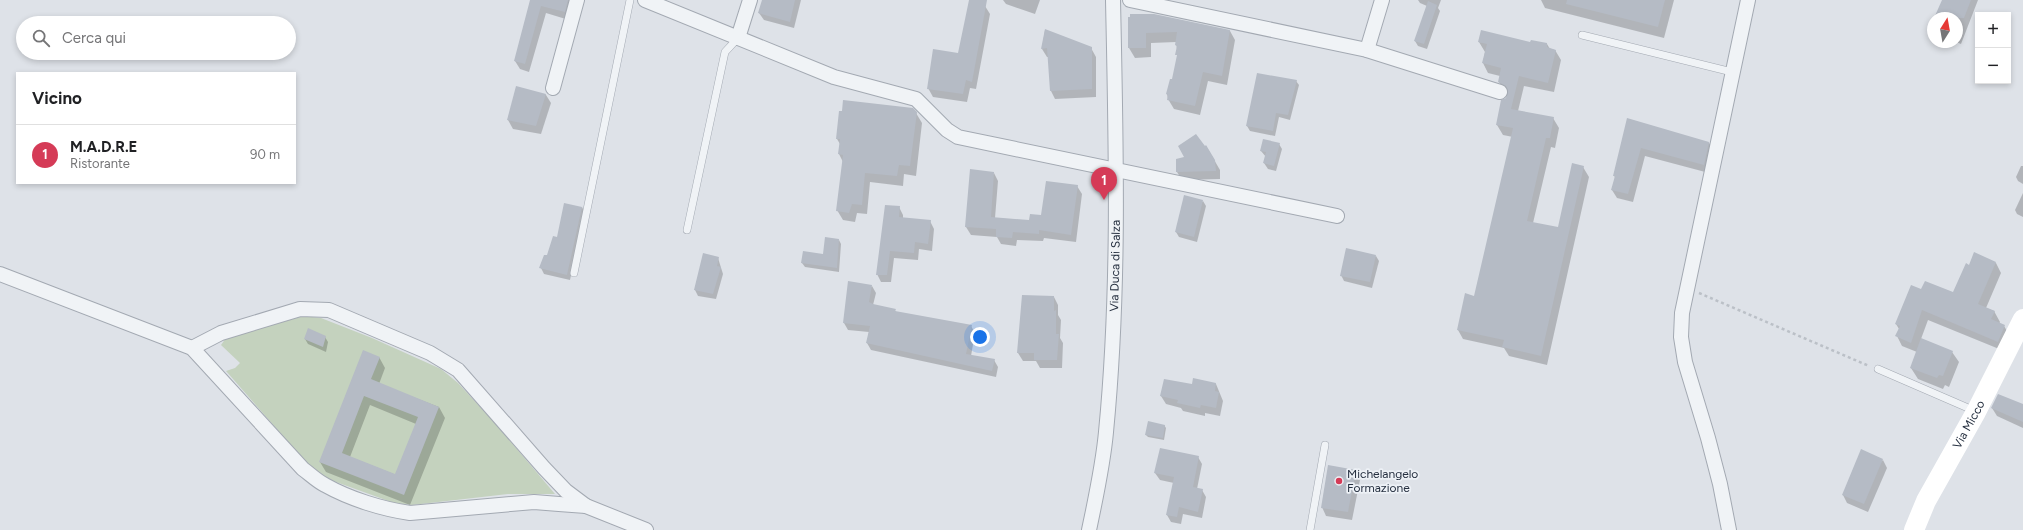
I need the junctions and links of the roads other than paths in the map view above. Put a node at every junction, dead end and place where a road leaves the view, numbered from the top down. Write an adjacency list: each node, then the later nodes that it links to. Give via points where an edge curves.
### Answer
1 (577, 0): 13 (street)
2 (630, 0): 18 (lane)
3 (645, 0): 10 (street)
4 (750, 0): 10 (street)
5 (1113, 0): 15 (street, Via Duca di Salza)
6 (1130, 0): 11 (street)
7 (1382, 0): 11 (street)
8 (1748, 0): 12 (street)
9 (1582, 35): 12 (lane)
10 (738, 38): 15 (street, via 834,77 916,100 958,137); 17 (lane, via 725,52)
11 (1367, 50): 14 (street)
12 (1732, 72): 29 (street, via 1715,164 1682,313 1681,337 1685,362 1708,438)
13 (554, 88)
14 (1500, 92)
15 (1117, 171): 16 (street); 27 (street, Via Duca di Salza, via 1114,310 1106,432)
16 (1337, 216)
17 (687, 230)
18 (574, 273)
19 (0, 274): 21 (street)
20 (2023, 319): 23 (street, Via Micco)
21 (192, 348): 25 (street, via 303,469 324,485 351,497 410,513 534,502); 25 (street, via 221,332 300,309 329,310 430,353 458,370 544,468 566,491)
22 (1878, 370): 23 (lane)
23 (1976, 412): 30 (street, Via Micco, via 1926,501)
24 (1326, 445): 28 (lane)
25 (586, 506): 26 (street)
26 (646, 530)
27 (1089, 530)
28 (1310, 530)
29 (1729, 530)
30 (1914, 530)

